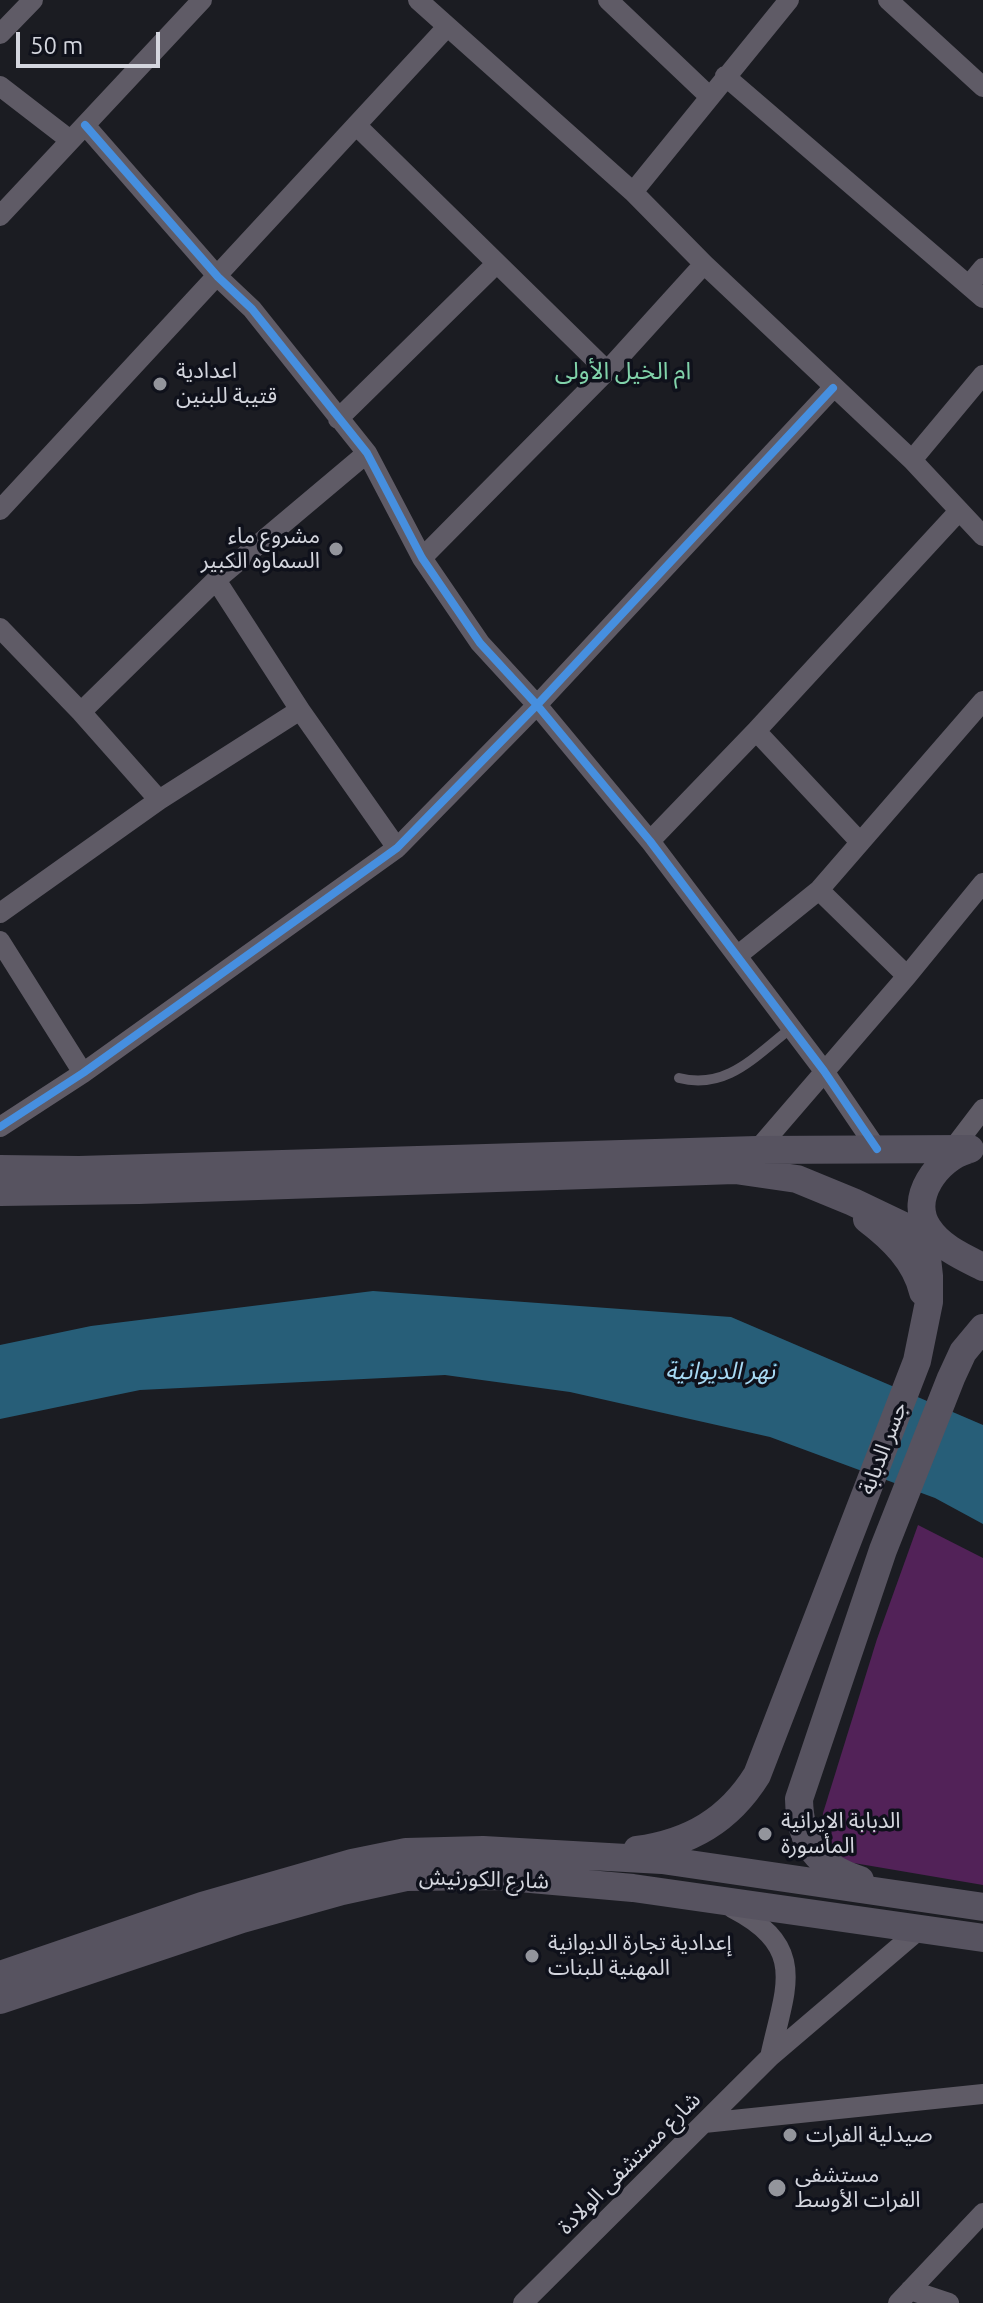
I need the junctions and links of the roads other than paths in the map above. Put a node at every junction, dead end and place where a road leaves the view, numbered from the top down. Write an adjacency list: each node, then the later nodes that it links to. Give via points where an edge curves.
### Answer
1 (33, 0): 8 (street)
2 (202, 0): 13 (street)
3 (418, 0): 7 (street)
4 (608, 0): 12 (street)
5 (789, 0): 9 (street)
6 (888, 0): 11 (street)
7 (447, 27): 14 (street); 16 (street)
8 (0, 34)
9 (725, 76): 12 (street); 22 (street)
10 (0, 86): 15 (street)
11 (983, 87)
12 (710, 97): 16 (street)
13 (85, 125): 15 (street); 21 (street)
14 (357, 126): 18 (street); 21 (street)
15 (70, 140): 17 (street)
16 (633, 192): 19 (street)
17 (0, 216)
18 (497, 263): 23 (street); 26 (street)
19 (704, 264): 23 (street); 25 (street)
20 (983, 268): 22 (street)
21 (218, 277): 26 (street, via 252,309); 29 (street)
22 (976, 291)
23 (607, 371): 32 (street)
24 (983, 375): 28 (street)
25 (833, 388): 28 (street); 36 (street)
26 (338, 419): 27 (street)
27 (367, 453): 32 (street); 33 (street)
28 (912, 460): 30 (street)
29 (0, 510)
30 (959, 511): 31 (street); 39 (street)
31 (983, 536)
32 (422, 558): 36 (street, via 480,643)
33 (216, 580): 37 (street); 38 (street)
34 (0, 628): 38 (street)
35 (983, 701): 42 (street)
36 (537, 705): 41 (street); 43 (street)
37 (300, 710): 40 (street); 43 (street)
38 (81, 712): 40 (street)
39 (756, 731): 41 (street); 42 (street)
40 (159, 800): 46 (street)
41 (650, 841): 48 (street)
42 (860, 842): 45 (street)
43 (397, 848): 52 (street)
44 (983, 883): 49 (street)
45 (819, 890): 48 (street); 49 (street)
46 (0, 913)
47 (0, 941): 52 (street)
48 (737, 956): 50 (street)
49 (907, 976): 51 (street)
50 (790, 1029): 51 (street); 53 (lane, via 731,1075 693,1082)
51 (824, 1071): 56 (street); 57 (street)
52 (83, 1073): 55 (street)
53 (679, 1078)
54 (983, 1109): 58 (street)
55 (0, 1127)
56 (877, 1149): 57 (main road); 58 (main road)
57 (757, 1150): 59 (main road)
58 (963, 1150): 62 (main road, جسر الدبابة, via 930,1178)
59 (0, 1169)
60 (797, 1179): 61 (main road, via 735,1170); 62 (main road); 64 (main road, via 851,1207 887,1234 910,1261)
61 (0, 1192)
62 (931, 1232): 63 (main road); 64 (main road, جسر الدبابة)
63 (983, 1267)
64 (927, 1312): 66 (main road, جسر الدبابة, via 917,1361 766,1754 745,1794 713,1825 693,1836)
65 (983, 1328): 67 (main road, جسر الدبابة, via 951,1378 883,1550 804,1779 799,1810 806,1840 818,1858)
66 (603, 1856): 67 (main road, شارع الكورنيش); 72 (main road, شارع الكورنيش, via 406,1852 202,1906)
67 (895, 1893): 69 (main road, شارع الكورنيش)
68 (719, 1902): 70 (main road, شارع الكورنيش); 73 (main road, شارع الكورنيش, via 497,1876 406,1877 242,1919); 74 (street, via 755,1920 781,1948 786,1974)
69 (983, 1907)
70 (920, 1929): 71 (main road, شارع الكورنيش); 74 (street, شارع مستشفى الولادة)
71 (983, 1938)
72 (0, 1975)
73 (0, 2000)
74 (770, 2057): 76 (street, شارع مستشفى الولادة)
75 (981, 2095): 76 (street)
76 (704, 2123): 79 (street, شارع مستشفى الولادة)
77 (983, 2213): 78 (street)
78 (904, 2296): 80 (street)
79 (523, 2303)
80 (949, 2303)

